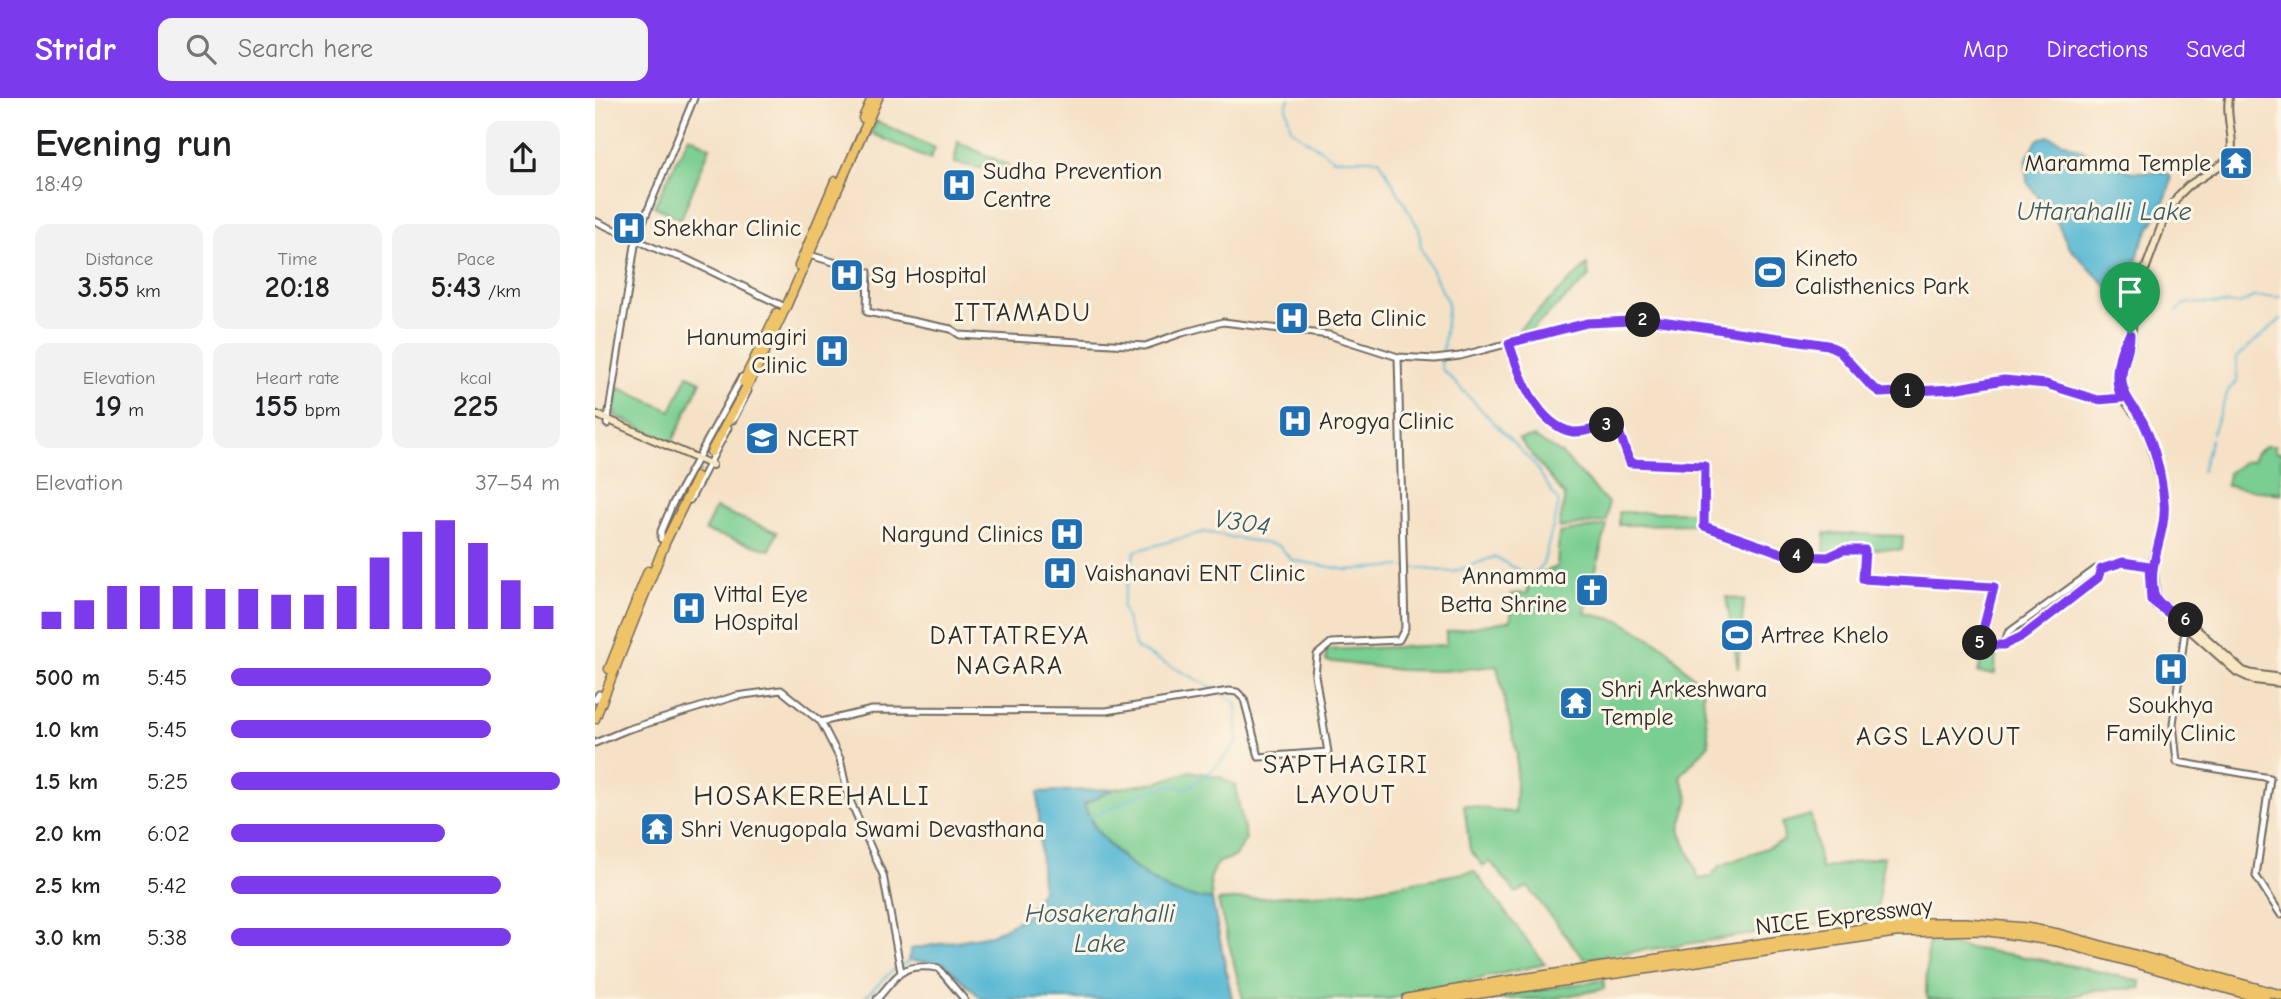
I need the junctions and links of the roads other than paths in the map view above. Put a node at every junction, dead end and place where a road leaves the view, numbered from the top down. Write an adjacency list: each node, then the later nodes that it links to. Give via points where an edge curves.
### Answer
1 (694, 98): 6 (street)
2 (872, 98): 7 (highway)
3 (878, 98): 7 (highway)
4 (2227, 100): 12 (main road, via 2230,159 2188,186 2173,204 2141,278 2116,379)
5 (595, 221): 6 (street)
6 (636, 239): 8 (street); 14 (street)
7 (807, 254): 8 (highway); 10 (street, via 868,272 867,312 951,329 960,335 1145,346 1223,322 1329,334); 11 (highway)
8 (781, 305): 11 (highway)
9 (1509, 343): 10 (street, via 1447,358); 12 (street, via 1587,323 1654,320 1828,345 1881,393 1953,389 2004,380 2046,384 2098,400); 23 (street, via 1519,374 1543,415 1558,428 1576,432 1616,423 1630,463 1705,466 1704,526 1790,556 1828,557 1843,550 1865,550 1863,579 1994,587 1979,645)
10 (1398, 357): 27 (street, via 1405,628 1401,638 1331,643 1317,655 1315,675 1328,752 1259,757 1244,699 1229,691 1106,711 872,710)
11 (755, 365): 15 (highway); 16 (street, via 744,372); 17 (street, via 756,376)
12 (2124, 397): 20 (main road, via 2146,428 2162,487 2165,517)
13 (595, 416): 14 (main road)
14 (607, 422): 16 (main road)
15 (708, 451)
16 (696, 461): 17 (main road); 19 (street, via 664,523)
17 (709, 465): 19 (street, via 668,542)
18 (695, 475): 19 (highway)
19 (663, 541): 25 (highway); 26 (highway)
20 (2151, 566): 21 (street, via 2123,562); 22 (main road, via 2156,598)
21 (2101, 569): 23 (street, via 2098,578 2074,597); 23 (street, via 2084,576 2008,633)
22 (2186, 623): 24 (main road, via 2224,659 2246,672); 29 (street, via 2173,724 2177,762 2270,778 2256,876)
23 (2004, 645)
24 (2281, 681)
25 (596, 699)
26 (595, 719)
27 (821, 722): 28 (street, via 781,690 736,696); 31 (street, via 840,759 855,813 880,867)
28 (595, 743)
29 (2281, 915)
30 (1813, 941): 32 (highway, NICE Expressway, via 1916,923 2026,928); 35 (highway, NICE Expressway, via 1501,982); 36 (highway, NICE Expressway); 37 (highway, NICE Expressway, via 1917,930 2024,934)
31 (901, 970): 33 (street); 34 (street, via 917,965 938,968)
32 (2281, 995)
33 (877, 999)
34 (964, 999)
35 (1407, 999)
36 (1441, 999)
37 (2265, 999)

